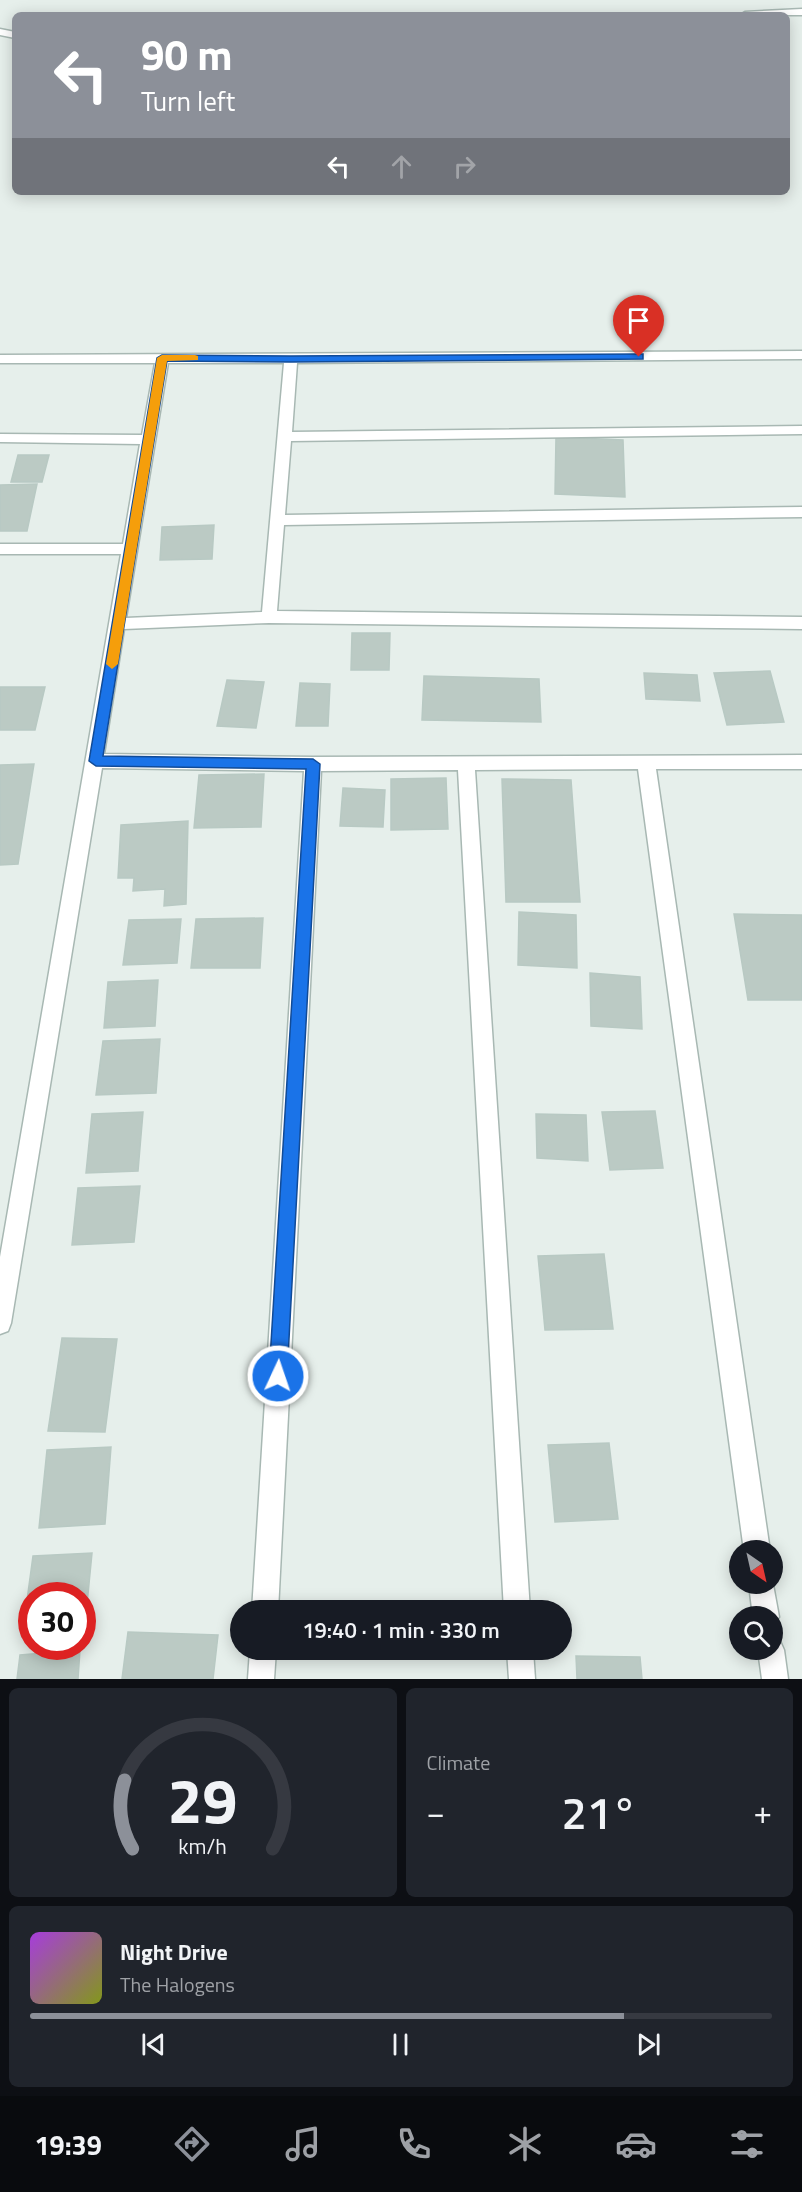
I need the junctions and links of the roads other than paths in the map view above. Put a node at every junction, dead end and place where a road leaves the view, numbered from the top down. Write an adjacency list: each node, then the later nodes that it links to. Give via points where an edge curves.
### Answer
1 (802, 355): 4 (street)
2 (162, 358): 3 (street); 4 (street); 8 (street)
3 (0, 359)
4 (291, 359): 6 (street)
5 (802, 430): 6 (street)
6 (283, 437): 10 (street)
7 (0, 438): 8 (street)
8 (148, 440): 12 (street)
9 (802, 512): 10 (street)
10 (277, 520): 13 (street)
11 (0, 549): 12 (street)
12 (130, 549): 15 (street)
13 (269, 617): 14 (street); 15 (street)
14 (802, 623)
15 (118, 624): 16 (street)
16 (96, 761): 19 (street); 21 (street)
17 (802, 762): 18 (street)
18 (646, 763): 20 (street); 22 (street)
19 (313, 764): 20 (street); 23 (street)
20 (466, 764): 24 (street)
21 (0, 1323)
22 (755, 1540)
23 (266, 1600)
24 (517, 1600)
25 (262, 1660): 28 (street)
26 (521, 1660): 29 (street)
27 (772, 1660): 30 (street)
28 (261, 1679)
29 (522, 1679)
30 (775, 1679)

